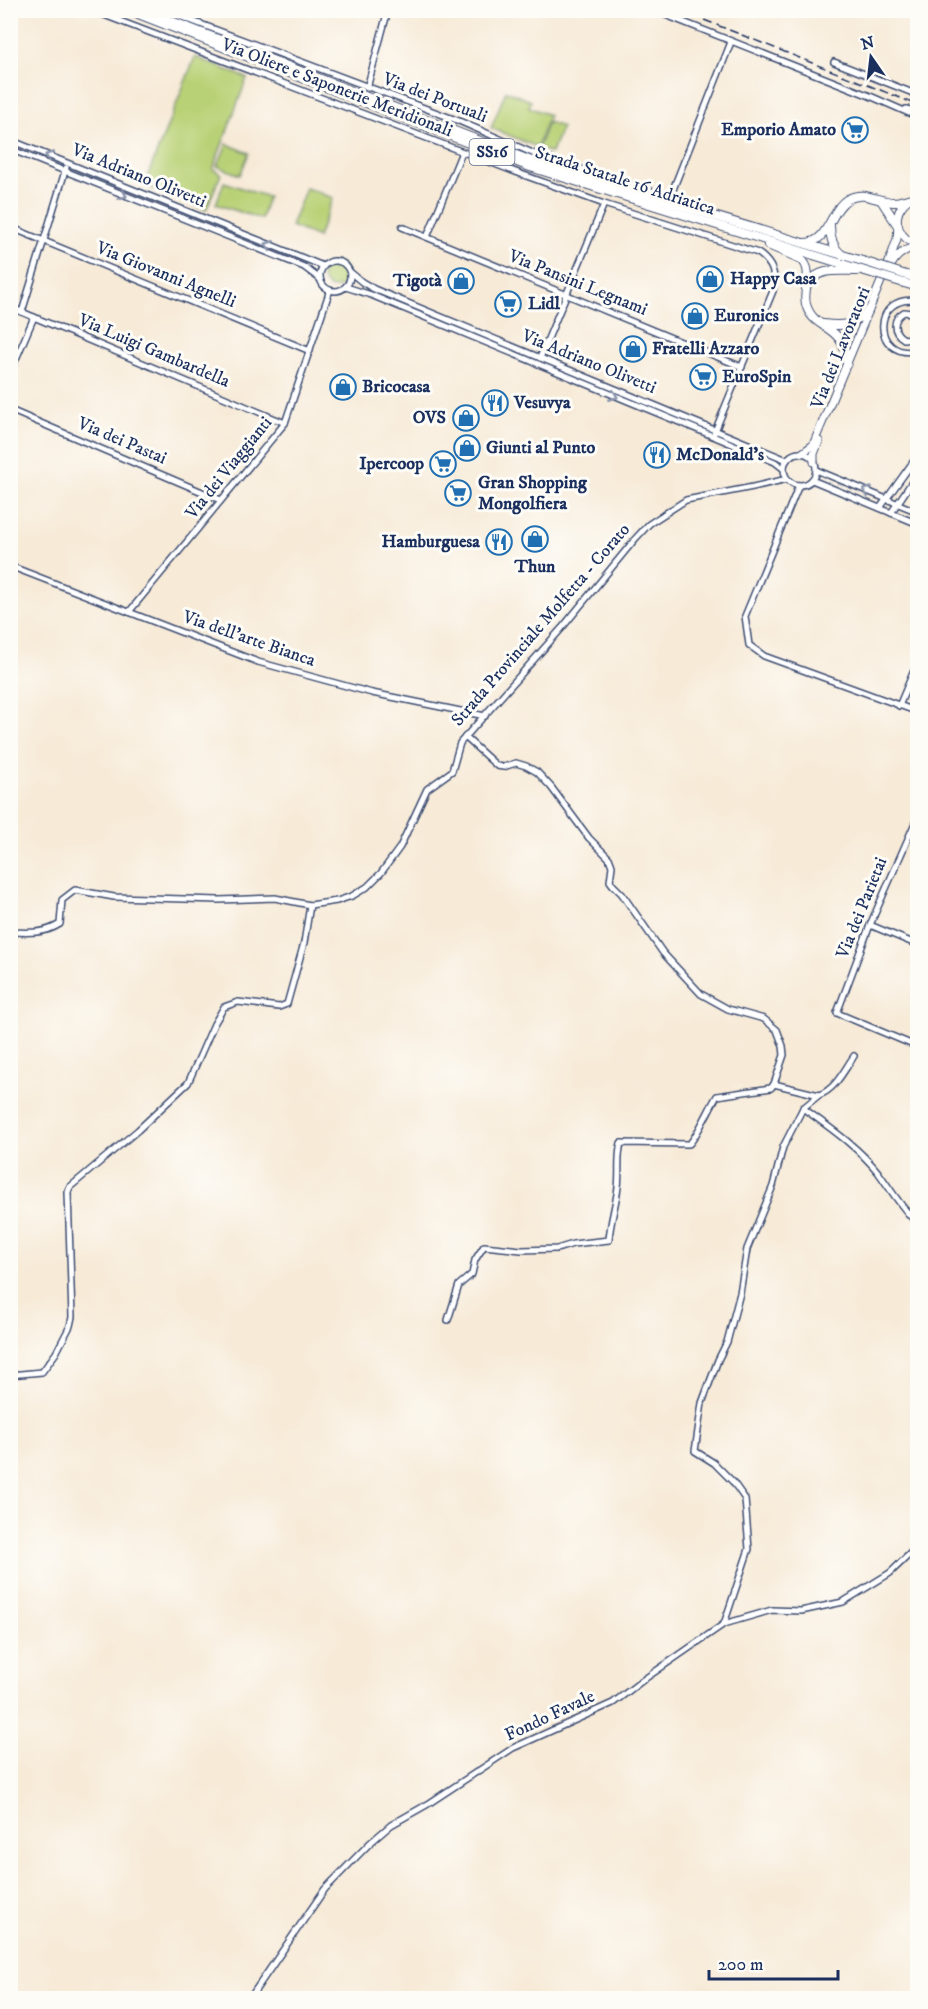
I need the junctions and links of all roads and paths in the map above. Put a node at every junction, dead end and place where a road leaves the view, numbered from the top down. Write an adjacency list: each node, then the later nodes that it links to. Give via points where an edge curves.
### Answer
1 (92, 10): 16 (street, Via Oliere e Saponerie Meridionali)
2 (128, 10): 26 (highway, Strada Statale 16 Adriatica / SS16, via 530,167)
3 (144, 10): 28 (highway, Strada Statale 16 Adriatica / SS16, via 529,160)
4 (388, 10): 9 (street)
5 (653, 10): 7 (street)
6 (166, 11): 9 (street, Via dei Portuali)
7 (731, 42): 9 (street, Via dei Portuali, via 670,197 537,155 459,121); 11 (street)
8 (834, 62): 10 (street)
9 (367, 88)
10 (918, 95)
11 (898, 108): 12 (street); 13 (street)
12 (918, 112)
13 (918, 117)
14 (10, 140): 17 (street, Via Adriano Olivetti, one-way to 14)
15 (10, 149): 18 (street, Via Adriano Olivetti)
16 (462, 152): 21 (street, Via Oliere e Saponerie Meridionali); 27 (street)
17 (68, 164): 18 (street); 33 (street, Via Adriano Olivetti, one-way to 17)
18 (65, 171): 29 (street); 37 (street, Via Adriano Olivetti, one-way to 37, via 304,267)
19 (916, 195): 20 (highway, via 893,202); 24 (main road, via 900,209)
20 (881, 200): 22 (highway, via 862,195 850,198); 24 (highway)
21 (604, 204): 43 (street); 56 (street, Via Oliere e Saponerie Meridionali, via 752,250 768,261 774,278 773,291)
22 (831, 218): 28 (highway, via 826,231 813,242); 31 (highway, via 833,242)
23 (402, 226): 27 (street, Via Pansini Legnami)
24 (898, 226): 30 (main road, via 905,238); 32 (main road)
25 (10, 227): 29 (street, Via Giovanni Agnelli)
26 (747, 235): 34 (highway, Strada Statale 16 Adriatica / SS16); 41 (highway, via 801,259 808,268)
27 (427, 237): 43 (street, Via Pansini Legnami)
28 (790, 241): 31 (highway, Strada Statale 16 Adriatica / SS16)
29 (45, 242): 46 (street); 52 (street, Via Giovanni Agnelli)
30 (918, 245): 32 (main road)
31 (843, 256): 34 (highway, Strada Statale 16 Adriatica / SS16)
32 (891, 262): 47 (main road, Via dei Lavoratori); 61 (main road, Via dei Lavoratori)
33 (323, 266): 35 (street, Via Adriano Olivetti, via 336,260); 37 (street)
34 (867, 267): 38 (highway, Strada Statale 16 Adriatica / SS16, bridge); 41 (highway, via 823,271)
35 (350, 272): 39 (street); 54 (street, Via Adriano Olivetti, via 374,288)
36 (918, 278): 38 (highway, Strada Statale 16 Adriatica / SS16)
37 (320, 279): 42 (street, Via Adriano Olivetti)
38 (905, 279): 40 (highway, Strada Statale 16 Adriatica / SS16)
39 (346, 287): 42 (street); 60 (street, Via Adriano Olivetti, one-way to 60)
40 (918, 287)
41 (806, 288): 50 (highway, via 809,313)
42 (330, 291): 52 (street, Via dei Viaggianti)
43 (567, 295): 54 (street); 56 (street, Via Pansini Legnami)
44 (918, 301): 53 (street, via 895,304 882,323 892,347 901,352)
45 (10, 307): 46 (street, Via Luigi Gambardella)
46 (22, 312): 49 (street, Via Luigi Gambardella)
47 (868, 312): 50 (highway, via 841,326); 55 (main road, Via dei Lavoratori)
48 (918, 314): 51 (street, via 904,312 894,326 904,339)
49 (34, 317): 57 (street); 59 (street, Via Luigi Gambardella)
50 (822, 324): 55 (highway, via 837,335 846,351)
51 (918, 337)
52 (310, 351): 59 (street, Via dei Viaggianti)
53 (918, 351)
54 (540, 358): 60 (street, Via Adriano Olivetti)
55 (847, 364): 61 (main road, Via dei Lavoratori)
56 (742, 367): 60 (street, Via Oliere e Saponerie Meridionali)
57 (10, 373)
58 (10, 410): 73 (street, Via dei Pastai)
59 (285, 423): 73 (street, Via dei Viaggianti)
60 (714, 433): 64 (street, Via Adriano Olivetti); 66 (street, Via Adriano Olivetti)
61 (815, 446): 62 (main road); 65 (main road)
62 (802, 453): 64 (street); 65 (street)
63 (918, 455): 72 (street)
64 (787, 460): 66 (street)
65 (814, 462): 67 (street)
66 (784, 469): 69 (street)
67 (816, 470): 70 (street); 72 (street, one-way to 67)
68 (918, 473): 74 (street)
69 (787, 478): 71 (street); 84 (street, Strada Provinciale Molfetta - Corato, via 686,500 649,525)
70 (812, 480): 71 (street); 75 (street)
71 (799, 485): 82 (street, via 745,616 749,645 764,656)
72 (887, 499): 74 (street); 75 (street)
73 (221, 500): 80 (street, Via dei Viaggianti)
74 (897, 503): 76 (street); 77 (street)
75 (880, 508): 77 (street)
76 (918, 512)
77 (891, 513): 78 (street)
78 (918, 524)
79 (10, 566): 80 (street, Via dell'arte Bianca)
80 (129, 612): 84 (street, Via dell'arte Bianca, via 258,662 372,693)
81 (918, 661): 82 (street)
82 (899, 706): 83 (street)
83 (918, 712)
84 (485, 716): 85 (street, Strada Provinciale Molfetta - Corato)
85 (465, 737): 87 (street, Strada Provinciale Molfetta - Corato, via 452,771 427,789 395,856 375,879 344,898); 93 (street, via 497,766 526,766 551,787 609,858 612,885 663,953 701,994 728,1009 764,1020 777,1030 784,1055)
86 (917, 816): 88 (street, Via dei Parietai)
87 (310, 905): 89 (street, via 275,898 114,897 75,890 62,900 60,924 50,931); 98 (street, via 287,1004 279,1007 238,1002 224,1007 188,1083 70,1187 72,1317 56,1353 42,1372)
88 (870, 925): 90 (street); 91 (street, Via dei Parietai, via 837,1013)
89 (10, 932)
90 (918, 945)
91 (918, 1047)
92 (854, 1056): 94 (street, via 834,1086)
93 (774, 1084): 94 (street); 97 (street, via 771,1088 717,1096 689,1144 621,1143 619,1185 609,1240 557,1249 484,1245 472,1274 459,1286)
94 (819, 1095): 95 (street)
95 (803, 1108): 96 (street, via 853,1145); 100 (street, via 783,1147 773,1186 747,1249 727,1342 702,1403 695,1451 714,1463 745,1499 749,1549)
96 (918, 1224)
97 (448, 1320)
98 (10, 1375)
99 (918, 1546): 100 (street, Fondo Favale, via 890,1573 843,1602 801,1611 772,1611)
100 (724, 1624): 101 (street, Fondo Favale, via 613,1703 513,1748 391,1825 325,1889)
101 (250, 1998)

